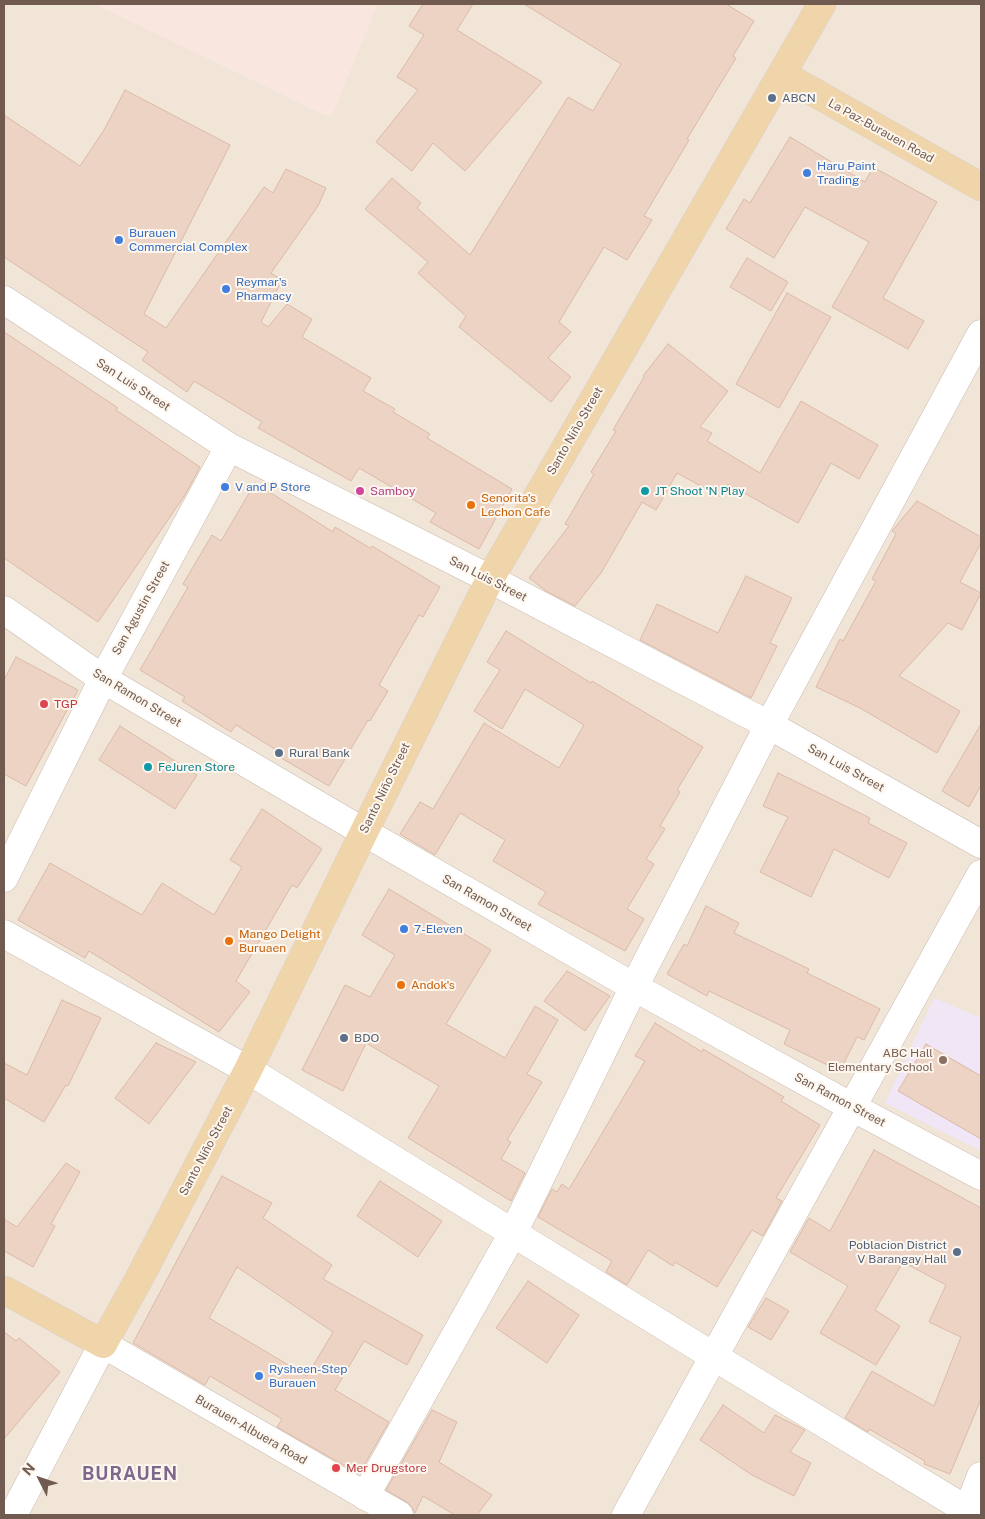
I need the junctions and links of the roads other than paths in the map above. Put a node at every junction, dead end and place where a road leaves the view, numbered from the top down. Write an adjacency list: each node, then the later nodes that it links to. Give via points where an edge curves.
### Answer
1 (822, 4): 2 (main road, Santo Niño Street)
2 (782, 74): 3 (main road, La Paz-Burauen Road); 7 (main road, Santo Niño Street)
3 (981, 187)
4 (4, 300): 6 (street, San Luis Street)
5 (981, 334): 10 (street)
6 (229, 447): 7 (street, San Luis Street); 9 (street, San Agustin Street)
7 (490, 579): 10 (street, San Luis Street); 11 (main road, Santo Niño Street)
8 (4, 610): 9 (street, San Ramon Street)
9 (103, 679): 11 (street, San Ramon Street); 14 (street, San Agustin Street)
10 (769, 725): 12 (street, San Luis Street); 16 (street)
11 (364, 832): 16 (street, San Ramon Street); 17 (main road, Santo Niño Street)
12 (981, 844)
13 (981, 874): 18 (street)
14 (4, 878)
15 (4, 934): 17 (street)
16 (634, 987): 18 (street, San Ramon Street); 20 (street)
17 (248, 1070): 20 (street); 22 (main road, Santo Niño Street)
18 (852, 1107): 19 (street, San Ramon Street); 23 (street)
19 (981, 1176)
20 (514, 1233): 23 (street); 25 (street)
21 (4, 1290): 22 (main road)
22 (103, 1344): 25 (street, Burauen-Albuera Road); 27 (street, Santo Niño Street)
23 (713, 1356): 26 (street); 29 (street)
24 (981, 1476): 26 (street)
25 (365, 1496): 28 (street, Burauen-Albuera Road)
26 (969, 1514)
27 (13, 1515)
28 (399, 1515)
29 (626, 1515)

